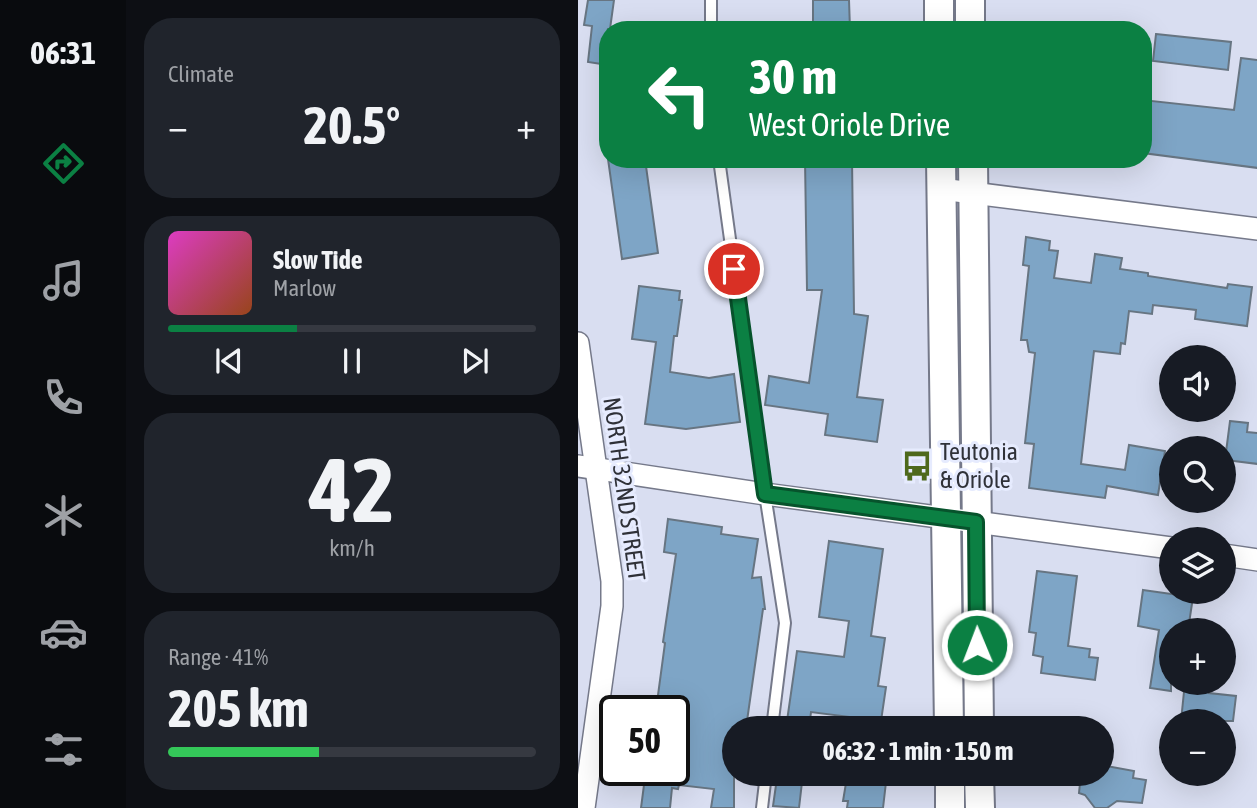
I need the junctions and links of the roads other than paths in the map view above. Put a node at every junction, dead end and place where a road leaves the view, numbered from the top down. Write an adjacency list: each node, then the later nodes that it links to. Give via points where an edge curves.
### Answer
1 (710, 0): 4 (lane)
2 (939, 0): 5 (main road)
3 (969, 0): 6 (main road)
4 (711, 21)
5 (939, 21)
6 (970, 21)
7 (720, 168): 15 (lane)
8 (941, 168): 10 (main road)
9 (973, 168): 11 (main road)
10 (941, 189): 11 (street); 16 (main road)
11 (974, 192): 12 (street); 17 (main road)
12 (1258, 229)
13 (578, 343): 14 (street, NORTH 32ND STREET)
14 (587, 467): 15 (street); 27 (street, NORTH 32ND STREET, via 612,581 612,606)
15 (765, 494): 16 (street); 21 (lane, via 785,623)
16 (946, 519): 17 (street); 22 (main road)
17 (976, 522): 18 (street); 23 (main road)
18 (1159, 546)
19 (1236, 557): 20 (street)
20 (1258, 560)
21 (773, 716)
22 (949, 716)
23 (979, 716)
24 (765, 786): 28 (lane)
25 (950, 786): 29 (main road)
26 (979, 786): 30 (main road)
27 (584, 808)
28 (762, 808)
29 (950, 808)
30 (980, 808)

